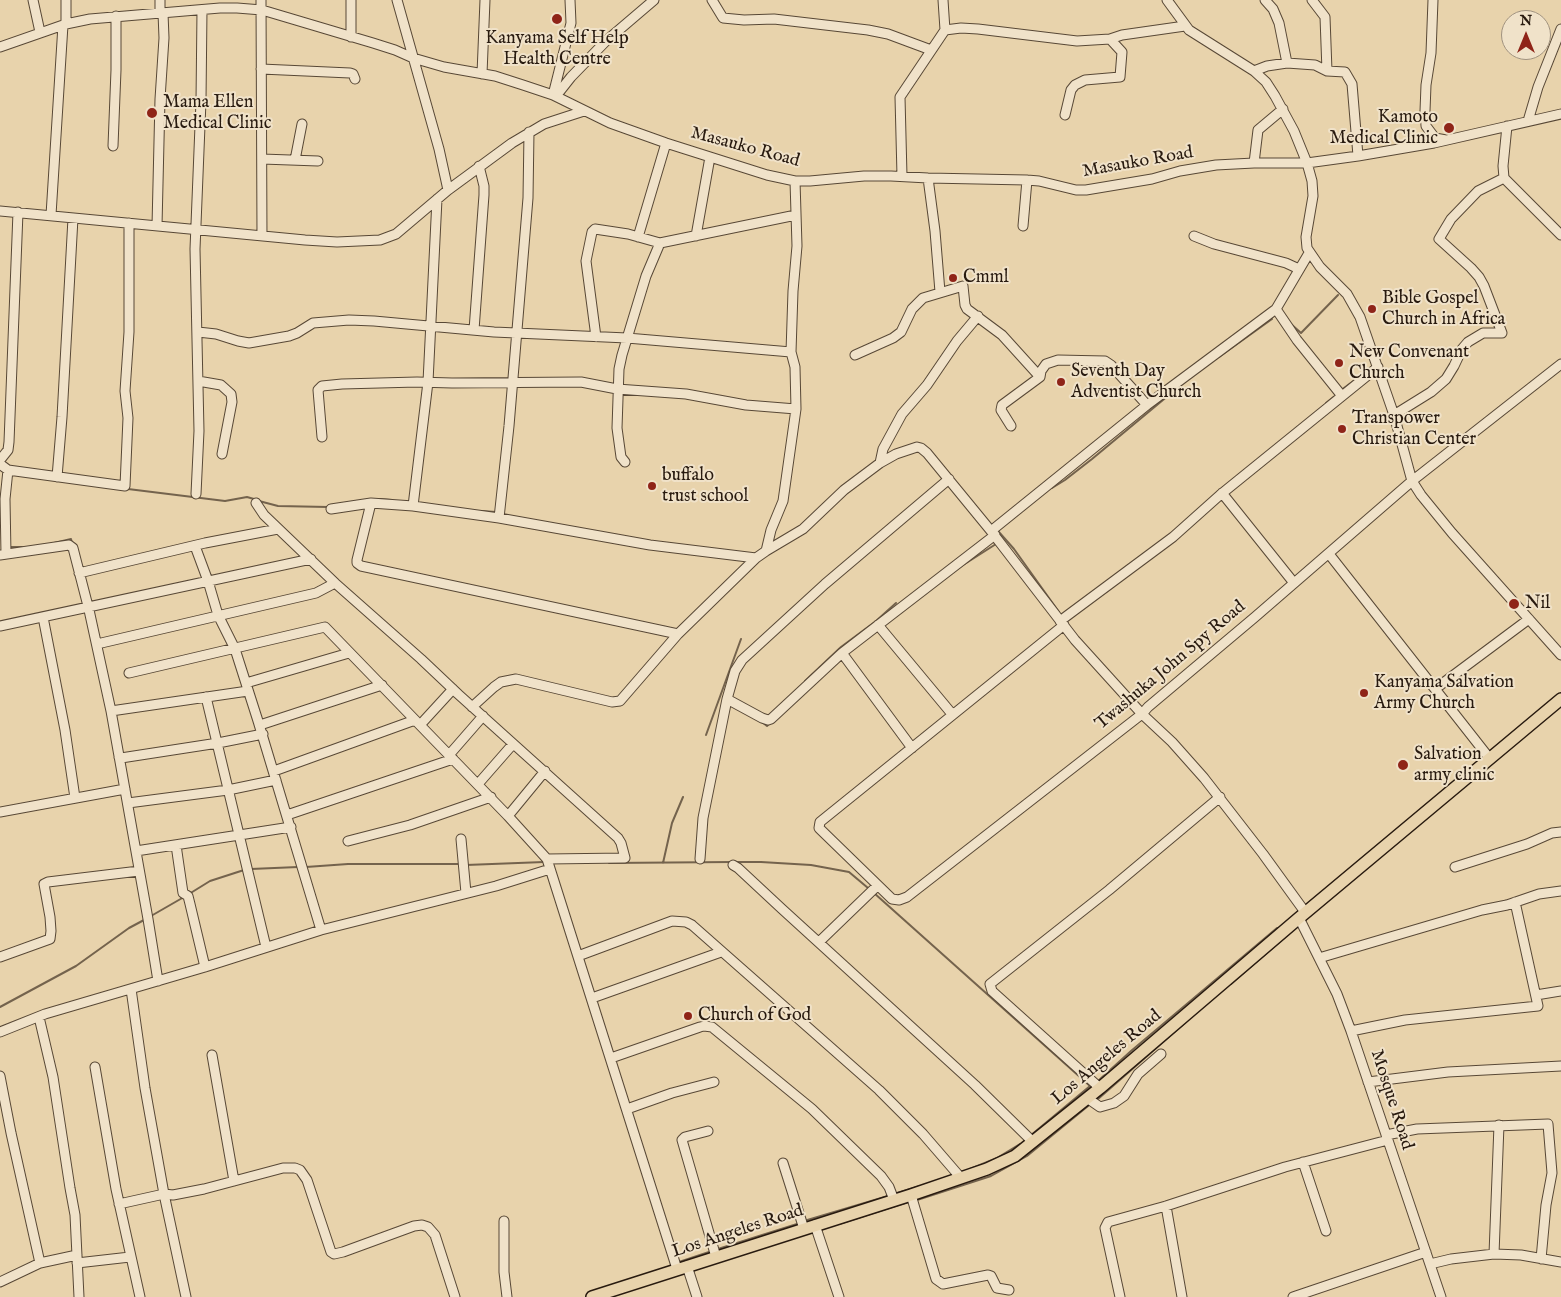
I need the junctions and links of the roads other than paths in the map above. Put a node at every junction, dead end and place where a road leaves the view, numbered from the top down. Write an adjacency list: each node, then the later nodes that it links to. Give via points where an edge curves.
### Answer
1 (33, 0): 25 (street)
2 (66, 0): 21 (street)
3 (160, 0): 19 (street)
4 (261, 0): 18 (street)
5 (351, 0): 26 (street)
6 (397, 0): 30 (street)
7 (486, 0): 35 (street)
8 (570, 0): 37 (street, via 571,23)
9 (654, 0): 37 (street, via 606,41)
10 (712, 0): 29 (street, via 723,18 774,19 868,30)
11 (943, 0): 24 (street)
12 (1167, 0): 22 (street)
13 (1265, 0): 31 (street, via 1279,23)
14 (1312, 0): 34 (street, via 1325,17)
15 (1433, 0): 46 (street, via 1426,126 1435,138)
16 (220, 4): 17 (street, Masauko Road); 18 (street, Masauko Road)
17 (202, 10): 19 (street, Masauko Road); 72 (street)
18 (262, 10): 26 (street, Masauko Road); 32 (street)
19 (162, 13): 20 (street, Masauko Road); 70 (street, via 164,38)
20 (116, 16): 21 (street, Masauko Road); 48 (street)
21 (64, 24): 25 (street, Masauko Road); 66 (street)
22 (1185, 26): 27 (street); 33 (street)
23 (1561, 29): 42 (street)
24 (945, 30): 27 (street, via 978,29 1077,41); 29 (street)
25 (40, 32): 28 (street, Masauko Road)
26 (351, 36): 30 (street, Masauko Road)
27 (1110, 39): 41 (street, via 1122,52 1120,77 1075,84)
28 (0, 47)
29 (931, 50): 57 (street, via 900,97)
30 (413, 58): 35 (street, Masauko Road); 62 (street)
31 (1287, 63): 33 (street); 34 (street, via 1315,65)
32 (261, 69): 36 (street, via 350,73); 51 (street)
33 (1254, 71): 38 (street, via 1266,82)
34 (1327, 71): 49 (street, via 1346,72 1351,80)
35 (482, 74): 37 (street, Masauko Road)
36 (355, 79)
37 (555, 96): 39 (street, Masauko Road)
38 (1283, 109): 54 (street, via 1258,130); 55 (street)
39 (584, 110): 45 (street); 47 (street, Masauko Road)
40 (1561, 114): 42 (street, Masauko Road)
41 (1065, 116)
42 (1528, 121): 44 (street, Masauko Road)
43 (302, 124): 52 (street)
44 (1508, 126): 46 (street, Masauko Road); 59 (street)
45 (529, 132): 56 (street); 87 (street, via 528,198)
46 (1447, 140): 49 (street, Masauko Road)
47 (666, 143): 50 (street, Masauko Road); 77 (street)
48 (113, 146)
49 (1358, 156): 55 (street, Masauko Road)
50 (710, 157): 60 (street, Masauko Road); 75 (street)
51 (262, 159): 52 (street); 74 (street)
52 (295, 160): 53 (street)
53 (318, 161)
54 (1254, 163): 55 (street, Masauko Road); 61 (street, Masauko Road, via 1216,165 1086,190)
55 (1307, 163): 79 (street, via 1313,189 1306,237)
56 (479, 166): 62 (street); 85 (street, via 484,195)
57 (902, 176): 58 (street, Masauko Road); 60 (street, Masauko Road)
58 (928, 178): 61 (street, Masauko Road); 81 (street)
59 (1504, 178): 73 (street); 102 (street, via 1478,191 1451,219 1439,239 1479,277 1502,333 1483,333 1468,342 1446,379)
60 (795, 180): 67 (street)
61 (1027, 180): 71 (street)
62 (448, 190): 63 (street)
63 (436, 199): 74 (street, via 388,238 336,242); 84 (street)
64 (0, 210): 65 (street)
65 (18, 212): 66 (street); 106 (street, via 9,442 8,450)
66 (51, 215): 68 (street)
67 (796, 215): 75 (street); 90 (street)
68 (73, 218): 69 (street); 111 (street)
69 (129, 224): 70 (street); 111 (street, via 125,486)
70 (157, 226): 72 (street)
71 (1023, 226)
72 (196, 230): 74 (street); 86 (street)
73 (1561, 235)
74 (262, 236)
75 (696, 236): 78 (street)
76 (1194, 236): 80 (street)
77 (638, 237): 78 (street); 88 (street, via 598,229 592,232 586,266)
78 (660, 243): 89 (street)
79 (1309, 253): 80 (street); 93 (street, via 1347,294 1360,317)
80 (1300, 268): 82 (street)
81 (940, 292): 83 (street, via 963,286 965,305); 91 (street, via 917,303 901,332 893,338)
82 (1276, 309): 99 (street); 100 (street)
83 (978, 316): 94 (street, via 1002,335); 108 (street, via 902,414 883,449)
84 (431, 325): 85 (street); 86 (street, via 365,320 321,322 289,336 249,343); 96 (street)
85 (474, 330): 87 (street)
86 (198, 332): 95 (street)
87 (516, 333): 88 (street); 97 (street)
88 (596, 337): 89 (street)
89 (627, 338): 90 (street); 98 (street)
90 (791, 352): 101 (street)
91 (855, 355)
92 (1561, 364): 113 (street, Twashuka John Spy Road)
93 (1378, 367): 99 (street); 102 (street)
94 (1040, 377): 100 (street, via 1052,361 1105,361); 103 (street, via 1001,408)
95 (198, 381): 105 (street, via 221,385 231,394); 115 (street)
96 (428, 382): 97 (street); 104 (street, via 320,387); 119 (street)
97 (511, 383): 98 (street, via 581,382); 121 (street)
98 (618, 388): 101 (street); 107 (street, via 618,441)
99 (1342, 396): 114 (street)
100 (1147, 405): 123 (street)
101 (796, 409): 125 (street, via 783,501)
102 (1394, 415): 113 (street)
103 (1011, 426)
104 (322, 437)
105 (222, 454)
106 (0, 460)
107 (625, 462)
108 (880, 463): 112 (street, Mosque Road, via 917,447 927,453); 125 (street, via 844,490 803,529)
109 (0, 464): 110 (street)
110 (8, 470): 111 (street); 116 (street)
111 (57, 477)
112 (950, 479): 123 (street, Mosque Road); 153 (street, via 742,660 735,671)
113 (1412, 481): 126 (street, Twashuka John Spy Road); 137 (street, via 1452,533)
114 (1222, 493): 133 (street); 138 (street, via 1173,537)
115 (196, 494)
116 (3, 499): 127 (street)
117 (256, 503): 122 (street)
118 (371, 503): 119 (street); 120 (street); 141 (street, via 357,560 361,566)
119 (413, 506): 121 (street)
120 (331, 509)
121 (499, 518): 128 (street, via 650,545)
122 (278, 529): 124 (street); 129 (street)
123 (993, 533): 138 (street, Mosque Road); 139 (street)
124 (195, 546): 130 (street); 131 (street)
125 (766, 551): 128 (street)
126 (1329, 554): 133 (street, Twashuka John Spy Road); 151 (street)
127 (3, 555): 130 (street, via 69,545 73,548)
128 (756, 558): 141 (street)
129 (311, 559): 131 (street); 132 (street)
130 (79, 573): 134 (street)
131 (208, 581): 134 (street); 135 (street)
132 (335, 583): 135 (street, via 316,593); 150 (street)
133 (1294, 583): 158 (street, Twashuka John Spy Road)
134 (88, 607): 136 (street); 142 (street)
135 (218, 614): 142 (street); 143 (street)
136 (43, 617): 140 (street); 175 (street)
137 (1529, 619): 146 (street); 151 (street)
138 (1062, 623): 157 (street); 158 (street, Mosque Road)
139 (878, 624): 145 (street); 157 (street)
140 (0, 626)
141 (678, 634): 155 (street, via 620,701 612,702 516,679 494,687)
142 (96, 644): 156 (street)
143 (235, 649): 144 (street, via 323,627); 147 (street); 149 (street)
144 (349, 653): 148 (street); 149 (street)
145 (842, 653): 153 (street, via 771,719 762,718); 164 (street)
146 (1561, 655)
147 (128, 673)
148 (382, 685): 160 (street); 161 (street)
149 (247, 687): 152 (street); 161 (street)
150 (453, 689): 155 (street); 160 (street)
151 (1435, 689): 167 (street)
152 (206, 697): 156 (street); 162 (street)
153 (727, 699): 189 (street, via 702,818)
154 (1561, 699): 167 (main road, Los Angeles Road)
155 (472, 707): 159 (street)
156 (111, 711): 165 (street)
157 (952, 714): 164 (street)
158 (1142, 714): 176 (street, Mosque Road, via 1172,742); 194 (street, Twashuka John Spy Road, via 904,899 892,899)
159 (482, 716): 163 (street); 166 (street)
160 (417, 722): 166 (street); 168 (street)
161 (261, 729): 162 (street); 168 (street)
162 (218, 743): 165 (street); 173 (street)
163 (513, 744): 169 (street); 171 (street)
164 (912, 748): 194 (street, Twashuka John Spy Road, via 819,825)
165 (119, 757): 172 (street)
166 (451, 757): 171 (street); 179 (street)
167 (1490, 759): 198 (main road, Los Angeles Road)
168 (274, 771): 170 (street)
169 (545, 771): 180 (street); 188 (street, via 618,838 625,858)
170 (276, 780): 173 (street); 179 (street)
171 (478, 784): 174 (street)
172 (125, 789): 175 (street); 177 (street)
173 (228, 790): 177 (street); 183 (street)
174 (491, 797): 180 (street); 185 (street, via 449,813)
175 (75, 798): 178 (street)
176 (1220, 798): 198 (street, Mosque Road); 223 (street, via 990,984 991,990 1004,1003)
177 (128, 803): 187 (street)
178 (0, 812)
179 (287, 815): 181 (street)
180 (508, 816): 188 (street)
181 (291, 826): 183 (street); 199 (street)
182 (1561, 832): 191 (street)
183 (240, 835): 186 (street); 201 (street)
184 (461, 839): 196 (street)
185 (348, 841)
186 (176, 845): 187 (street); 206 (street, via 183,893 188,896)
187 (136, 852): 193 (street)
188 (548, 859): 192 (street)
189 (700, 859)
190 (733, 865): 200 (street)
191 (1455, 867)
192 (550, 869): 196 (street); 203 (street)
193 (139, 871): 204 (street, via 44,884 50,939); 207 (street)
194 (877, 886): 200 (street)
195 (1561, 891): 197 (street)
196 (466, 893): 199 (street)
197 (1515, 902): 205 (street); 210 (street)
198 (1302, 915): 205 (street, Mosque Road); 223 (main road, Los Angeles Road)
199 (321, 930): 201 (street)
200 (819, 942): 230 (street)
201 (266, 947): 206 (street)
202 (721, 952): 203 (street, via 692,925 679,921); 211 (street); 233 (street, via 879,1090 923,1134)
203 (578, 956): 211 (street)
204 (0, 957)
205 (1319, 958): 213 (street, Mosque Road)
206 (205, 967): 207 (street)
207 (158, 982): 208 (street)
208 (130, 989): 212 (street); 235 (street)
209 (1561, 991): 210 (street)
210 (1536, 996): 213 (street, via 1538,1006 1406,1020)
211 (592, 998): 217 (street)
212 (39, 1017): 214 (street); 247 (street, via 53,1077 75,1215)
213 (1351, 1031): 222 (street, Mosque Road)
214 (0, 1032)
215 (1161, 1054): 224 (street, via 1138,1074 1124,1096 1114,1103 1100,1107)
216 (212, 1055): 234 (street)
217 (611, 1058): 225 (street); 237 (street, via 704,1026 712,1027 808,1105 845,1140 881,1176)
218 (1561, 1066): 222 (street, via 1448,1072)
219 (95, 1067): 238 (street)
220 (0, 1076): 226 (street)
221 (714, 1082): 225 (street)
222 (1368, 1082): 229 (street, Mosque Road)
223 (1100, 1088): 224 (main road, Los Angeles Road)
224 (1088, 1098): 230 (main road, Los Angeles Road)
225 (627, 1109): 252 (street)
226 (4, 1122): 250 (street)
227 (1498, 1125): 229 (street, via 1417,1129); 244 (street); 248 (street, via 1550,1126 1552,1173)
228 (708, 1131): 246 (street, via 682,1140)
229 (1387, 1138): 231 (street); 243 (street, Mosque Road)
230 (1033, 1142): 233 (main road, Los Angeles Road, via 1005,1161)
231 (1303, 1162): 239 (street); 242 (street)
232 (782, 1163): 241 (street)
233 (960, 1178): 236 (main road, Los Angeles Road)
234 (234, 1181): 235 (street, via 197,1191); 259 (street, via 283,1168 300,1170 307,1180 329,1249 334,1254 414,1226 428,1227 434,1235)
235 (164, 1194): 238 (street); 258 (street)
236 (911, 1196): 237 (main road, Los Angeles Road); 254 (street, via 936,1279 943,1284 988,1275 997,1288)
237 (894, 1200): 241 (main road, Los Angeles Road)
238 (119, 1204): 245 (street)
239 (1166, 1206): 263 (street, via 1106,1224); 264 (street)
240 (504, 1221): 260 (street)
241 (809, 1227): 246 (main road, Los Angeles Road); 262 (street)
242 (1326, 1231)
243 (1426, 1252): 251 (street, Mosque Road); 265 (street)
244 (1494, 1254): 248 (street); 251 (street)
245 (130, 1257): 247 (street); 257 (street)
246 (716, 1257): 252 (main road, Los Angeles Road)
247 (77, 1259): 250 (street); 256 (street)
248 (1541, 1259): 249 (street)
249 (1561, 1262)
250 (40, 1263): 253 (street)
251 (1430, 1264): 266 (street, Mosque Road)
252 (682, 1268): 255 (main road, Los Angeles Road); 261 (street)
253 (0, 1282)
254 (1009, 1290)
255 (600, 1296)
256 (79, 1297)
257 (140, 1297)
258 (186, 1297)
259 (455, 1297)
260 (507, 1297)
261 (697, 1297)
262 (839, 1297)
263 (1120, 1297)
264 (1182, 1297)
265 (1293, 1297)
266 (1440, 1297)

